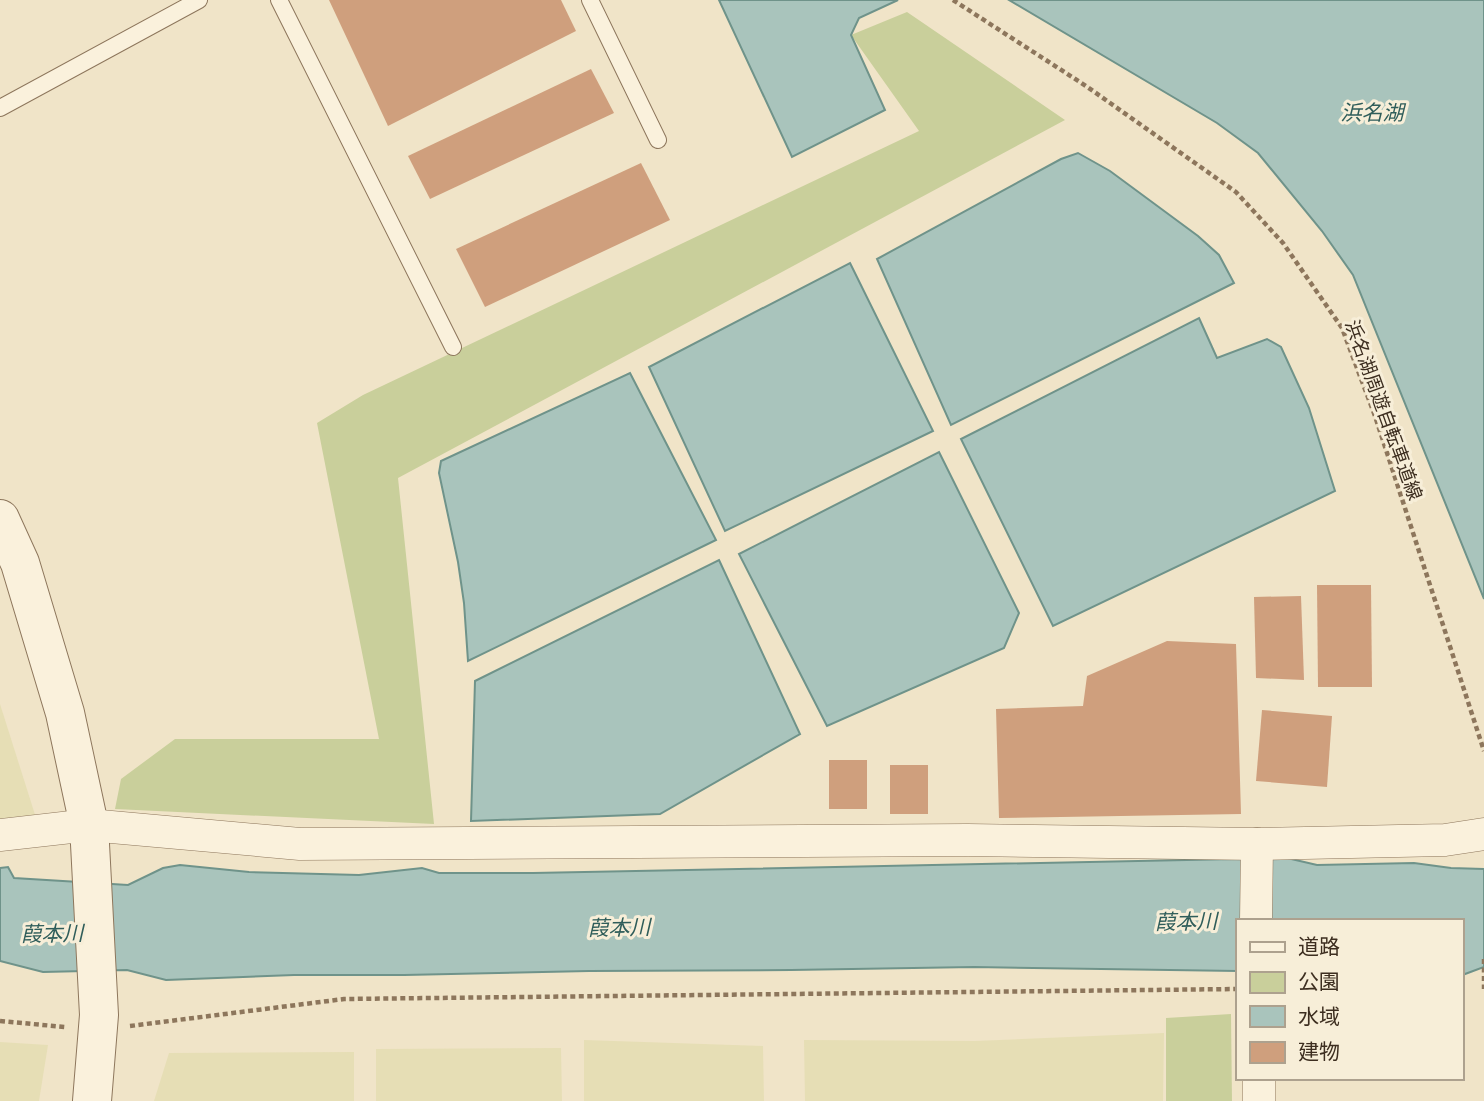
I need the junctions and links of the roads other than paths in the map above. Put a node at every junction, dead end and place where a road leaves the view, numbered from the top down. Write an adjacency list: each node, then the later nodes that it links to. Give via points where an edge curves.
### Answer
1 (199, 0): 4 (lane)
2 (279, 0): 6 (lane)
3 (590, 0): 5 (lane)
4 (0, 108)
5 (659, 141)
6 (453, 347)
7 (0, 519): 8 (street, via 20,563 65,713)
8 (90, 833): 10 (street); 11 (street, via 300,844 954,840); 14 (street, via 99,1023)
9 (1484, 834): 11 (street, via 1445,841)
10 (0, 835)
11 (1257, 844): 12 (street)
12 (1256, 919)
13 (1259, 1080): 15 (street)
14 (92, 1101)
15 (1259, 1101)

